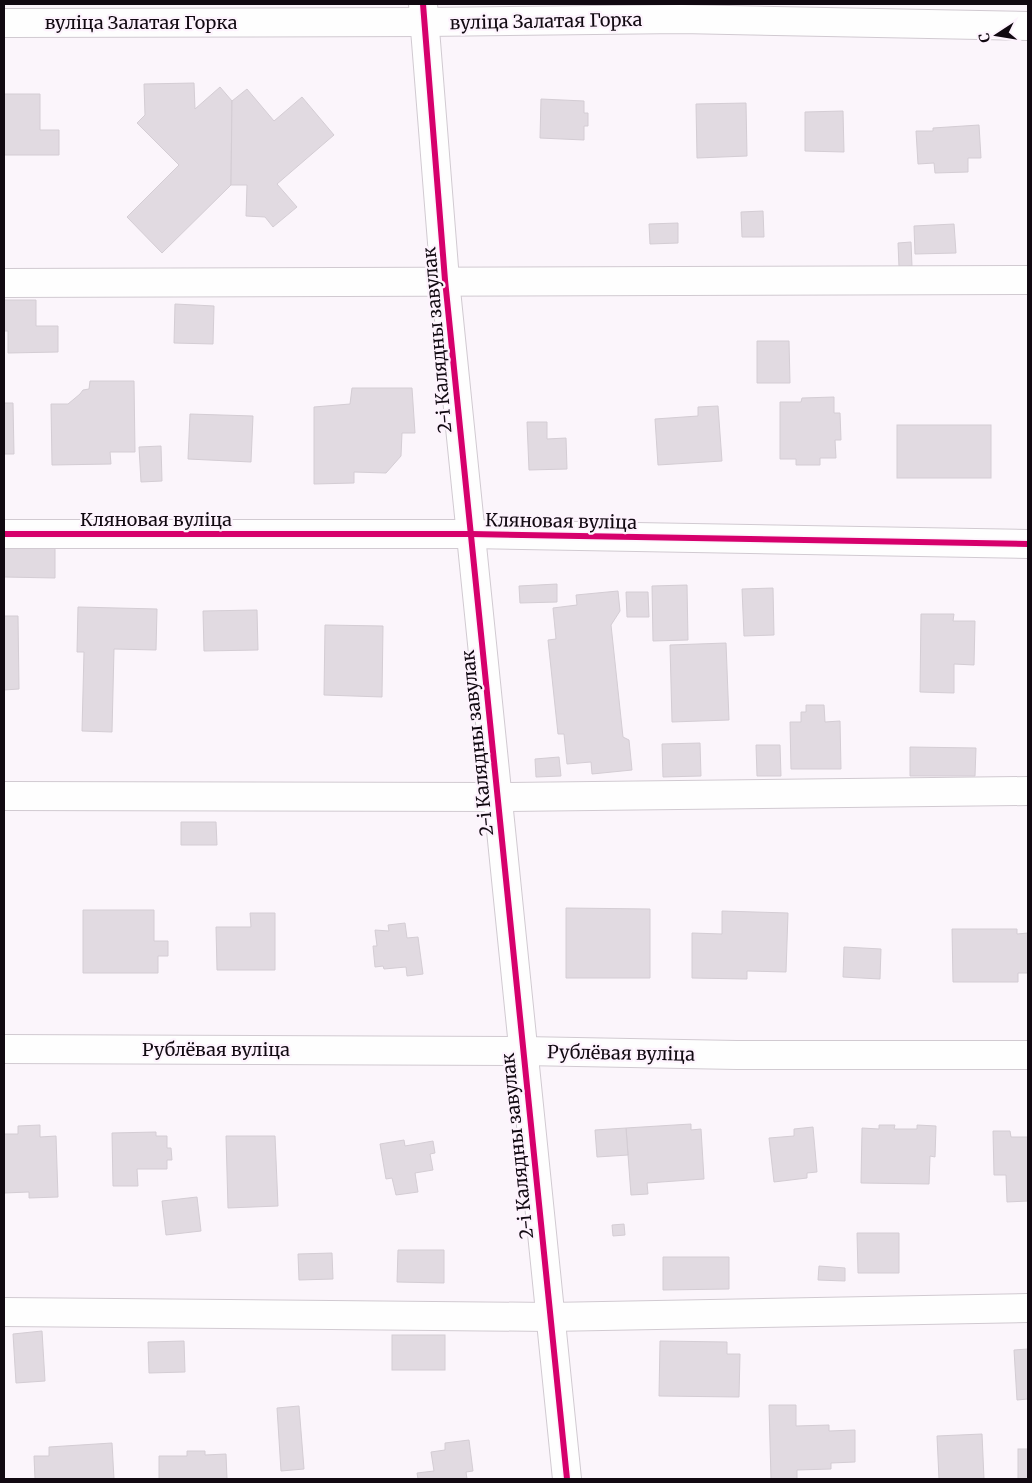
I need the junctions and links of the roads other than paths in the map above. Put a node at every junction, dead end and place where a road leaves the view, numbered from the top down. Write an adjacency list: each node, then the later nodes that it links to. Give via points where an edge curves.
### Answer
1 (424, 13): 2 (street, вуліца Залатая Горка); 3 (street, вуліца Залатая Горка); 4 (street, 2-і Калядны завулак)
2 (4, 23)
3 (1028, 26)
4 (445, 280): 5 (street); 6 (street); 8 (street, 2-і Калядны завулак)
5 (1028, 280)
6 (4, 282)
7 (4, 534): 8 (street, Кляновая вуліца)
8 (471, 534): 9 (street, Кляновая вуліца); 12 (street, 2-і Калядны завулак)
9 (1028, 544)
10 (1028, 791): 12 (street)
11 (4, 796): 12 (street)
12 (498, 798): 14 (street, 2-і Калядны завулак)
13 (4, 1048): 14 (street, Рублёвая вуліца)
14 (523, 1051): 15 (street, Рублёвая вуліца, via 737,1056); 18 (street, 2-і Калядны завулак)
15 (1028, 1055)
16 (1028, 1308): 18 (street)
17 (4, 1312): 18 (street)
18 (549, 1317): 19 (street, 2-і Калядны завулак)
19 (567, 1479)

